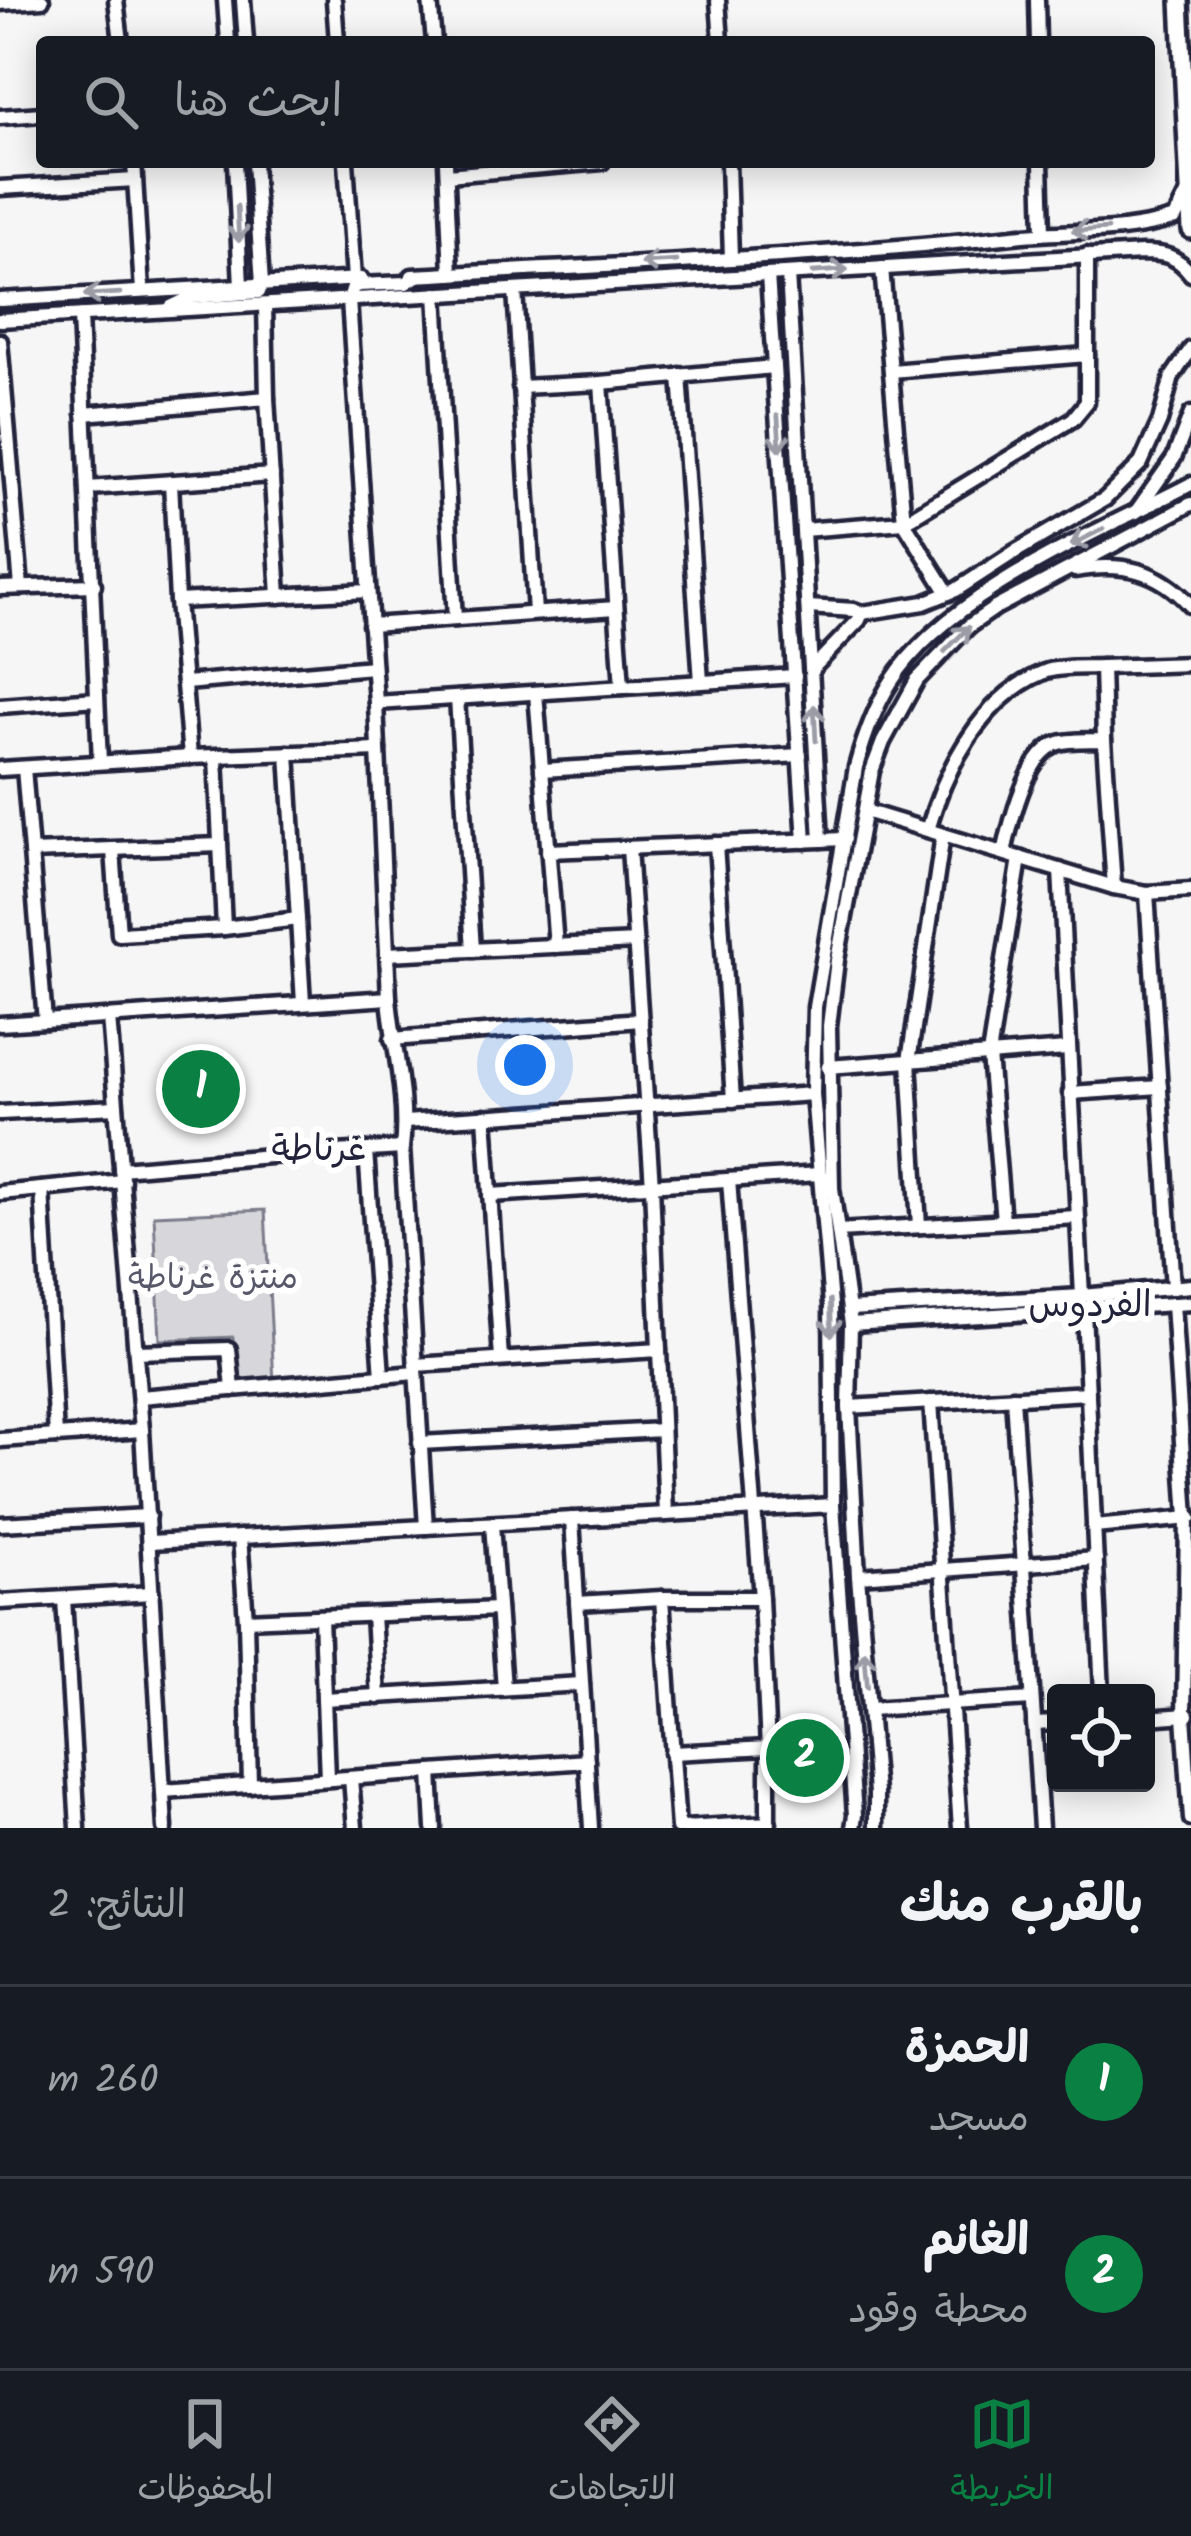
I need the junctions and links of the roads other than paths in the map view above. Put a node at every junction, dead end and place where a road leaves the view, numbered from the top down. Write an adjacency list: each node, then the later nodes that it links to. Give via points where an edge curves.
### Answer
1 (41, 0): 10 (street)
2 (116, 0): 11 (street)
3 (225, 0): 12 (street)
4 (243, 0): 13 (street)
5 (334, 0): 14 (street)
6 (430, 0): 15 (street)
7 (718, 0): 16 (street)
8 (1037, 0): 17 (street)
9 (1180, 0): 29 (main road)
10 (0, 3)
11 (120, 36)
12 (228, 36)
13 (246, 36)
14 (337, 36)
15 (433, 36)
16 (721, 36)
17 (1038, 36)
18 (36, 114): 19 (street)
19 (0, 117)
20 (134, 168): 27 (street)
21 (235, 168): 44 (street, one-way to 44)
22 (254, 168): 43 (street)
23 (346, 168): 42 (street)
24 (446, 168): 37 (street)
25 (728, 168): 35 (street)
26 (1041, 168): 32 (street)
27 (135, 180): 28 (street); 46 (street)
28 (0, 188)
29 (1189, 191): 30 (street, via 1175,218); 31 (main road)
30 (1159, 224): 32 (street, one-way to 32); 33 (street)
31 (1191, 230)
32 (1043, 233): 35 (street)
33 (1159, 253): 34 (street); 39 (street)
34 (1087, 255): 36 (street); 56 (street)
35 (731, 258): 37 (street, one-way to 37)
36 (882, 268): 38 (street, one-way to 36); 58 (street)
37 (451, 274): 41 (street)
38 (788, 274): 40 (street); 74 (street)
39 (1191, 274)
40 (768, 275): 45 (street); 57 (street)
41 (417, 276): 42 (street); 49 (street, via 353,287)
42 (355, 279): 43 (street)
43 (262, 284): 44 (street); 51 (street, via 259,292 192,298)
44 (241, 286): 46 (street)
45 (514, 290): 47 (street); 61 (street)
46 (142, 291): 48 (street, one-way to 48)
47 (436, 294): 49 (street); 88 (street)
48 (0, 300)
49 (349, 300): 50 (street); 79 (street)
50 (265, 305): 51 (street); 62 (street)
51 (162, 311): 52 (street)
52 (80, 316): 53 (street); 63 (street)
53 (0, 320)
54 (0, 341): 65 (street)
55 (1191, 350): 80 (street, via 1172,377 1141,463 1105,499)
56 (1087, 355): 58 (street); 73 (street, via 1087,402 1073,419)
57 (774, 367): 59 (street); 94 (street, one-way to 94)
58 (891, 371): 73 (street)
59 (680, 375): 60 (street); 95 (street)
60 (601, 383): 61 (street); 85 (street)
61 (520, 387): 87 (street)
62 (267, 398): 63 (street); 66 (street)
63 (84, 414): 69 (street)
64 (1191, 414): 72 (street, via 1174,458)
65 (3, 420): 70 (street)
66 (272, 475): 67 (street); 81 (street)
67 (171, 482): 69 (street); 82 (street)
68 (1191, 484): 72 (street)
69 (88, 488): 76 (street)
70 (6, 497): 77 (street)
71 (1191, 504): 75 (street)
72 (1136, 513): 116 (street, one-way to 116, via 990,589 908,660 864,739)
73 (904, 522): 74 (street); 80 (street)
74 (803, 530): 84 (street)
75 (1062, 574): 83 (street, via 1129,568 1161,578); 113 (street, one-way to 75, via 872,771 917,680 969,626)
76 (94, 585): 77 (street); 100 (street)
77 (21, 587): 78 (street)
78 (0, 588)
79 (368, 591): 81 (street); 89 (street)
80 (948, 593): 86 (street)
81 (279, 596): 82 (street)
82 (177, 602): 96 (street)
83 (1191, 606)
84 (808, 607): 86 (street); 93 (street)
85 (616, 608): 87 (street); 97 (street)
86 (862, 613): 93 (street)
87 (536, 614): 88 (street)
88 (455, 619): 89 (street)
89 (370, 625): 91 (street)
90 (1191, 664): 92 (street)
91 (373, 667): 96 (street); 101 (street)
92 (1102, 667): 103 (street); 114 (street, via 1047,671 994,706 937,799)
93 (812, 668): 117 (street, one-way to 93)
94 (795, 676): 95 (street); 106 (street)
95 (701, 682): 97 (street)
96 (185, 683): 107 (street)
97 (622, 687): 98 (street)
98 (536, 693): 99 (street); 112 (street)
99 (457, 698): 101 (street); 135 (street)
100 (97, 699): 102 (street); 109 (street)
101 (376, 703): 104 (street)
102 (0, 706)
103 (1104, 740): 125 (street, via 1057,743 1045,752 1024,783); 128 (street)
104 (378, 750): 105 (street); 136 (street)
105 (288, 753): 108 (street); 131 (street)
106 (800, 755): 112 (street); 118 (street)
107 (190, 757): 108 (street); 109 (street)
108 (216, 757): 119 (street)
109 (100, 762): 110 (street)
110 (24, 767): 111 (street); 124 (street)
111 (0, 769)
112 (542, 770): 123 (street)
113 (865, 811): 114 (street); 147 (street, via 837,960)
114 (928, 830): 115 (street)
115 (943, 835): 125 (street); 146 (street)
116 (845, 839): 117 (street); 150 (street, via 815,1007)
117 (821, 840): 118 (street)
118 (805, 841): 120 (street)
119 (220, 844): 122 (street); 132 (street)
120 (716, 844): 121 (street); 151 (street)
121 (629, 848): 123 (street); 133 (street)
122 (112, 850): 124 (street); 132 (street, via 119,934)
123 (548, 851): 134 (street)
124 (31, 852): 141 (street)
125 (1004, 853): 126 (street)
126 (1021, 858): 127 (street); 145 (street)
127 (1060, 871): 128 (street); 144 (street)
128 (1114, 887): 130 (street)
129 (1191, 890): 130 (street)
130 (1147, 893): 148 (street)
131 (298, 919): 132 (street); 138 (street)
132 (224, 928)
133 (635, 942): 134 (street); 140 (street)
134 (556, 946): 135 (street)
135 (473, 950): 136 (street)
136 (387, 954): 137 (street)
137 (389, 998): 138 (street); 143 (street)
138 (303, 1004): 139 (street)
139 (109, 1017): 141 (street); 153 (street)
140 (641, 1020): 143 (street); 152 (street)
141 (45, 1021): 142 (street)
142 (0, 1024)
143 (392, 1039): 156 (street)
144 (1067, 1049): 145 (street); 149 (street)
145 (989, 1055): 146 (street); 167 (street)
146 (909, 1061): 147 (street); 168 (street)
147 (828, 1066): 169 (street)
148 (1160, 1087): 149 (street); 171 (street)
149 (1070, 1093): 166 (street)
150 (813, 1094): 151 (street); 159 (street)
151 (733, 1100): 152 (street)
152 (646, 1106): 155 (street); 162 (street)
153 (116, 1107): 154 (street); 160 (street)
154 (0, 1114)
155 (485, 1117): 156 (street); 165 (street)
156 (405, 1122): 157 (street)
157 (402, 1148): 158 (street); 180 (street)
158 (366, 1151): 160 (street); 181 (street)
159 (819, 1174): 161 (street); 193 (street, one-way to 193, via 832,1325)
160 (122, 1175): 163 (street); 178 (street)
161 (729, 1180): 162 (street); 194 (street)
162 (652, 1186): 165 (street); 177 (street)
163 (42, 1189): 164 (street); 190 (street)
164 (0, 1193)
165 (490, 1195): 179 (street)
166 (1077, 1217): 167 (street); 173 (street)
167 (1003, 1221): 168 (street)
168 (919, 1226): 169 (street)
169 (838, 1231): 175 (street)
170 (1191, 1286): 171 (street)
171 (1173, 1288): 173 (street)
172 (1191, 1303): 174 (street)
173 (1083, 1304): 174 (street); 175 (street); 176 (street); 183 (street)
174 (1173, 1304): 197 (street)
175 (850, 1309): 176 (street)
176 (851, 1324): 187 (street)
177 (658, 1350): 179 (street); 189 (street)
178 (136, 1352): 182 (street, via 229,1349); 184 (street)
179 (501, 1359): 180 (street)
180 (415, 1369): 181 (street); 192 (street)
181 (382, 1376): 182 (street)
182 (233, 1389): 184 (street)
183 (1088, 1393): 185 (street); 201 (street)
184 (140, 1397): 188 (street)
185 (1013, 1397): 186 (street); 206 (street)
186 (931, 1402): 187 (street); 207 (street)
187 (848, 1407): 208 (street)
188 (142, 1430): 190 (street); 196 (street)
189 (662, 1430): 192 (street); 195 (street)
190 (56, 1436): 191 (street)
191 (0, 1440)
192 (420, 1443): 202 (street)
193 (833, 1505): 194 (street); 247 (street)
194 (754, 1510): 195 (street); 211 (street)
195 (666, 1514): 198 (street)
196 (148, 1516): 200 (street); 204 (street)
197 (1189, 1518): 201 (street); 227 (street)
198 (572, 1519): 199 (street); 214 (street)
199 (492, 1523): 202 (street); 215 (street)
200 (0, 1524)
201 (1094, 1526): 205 (street)
202 (426, 1527): 203 (street)
203 (240, 1537): 204 (street); 218 (street)
204 (150, 1542): 209 (street)
205 (1096, 1559): 206 (street); 220 (street)
206 (1024, 1564): 207 (street); 224 (street)
207 (944, 1570): 208 (street); 225 (street)
208 (858, 1576): 226 (street, one-way to 208)
209 (152, 1593): 212 (street); 238 (street)
210 (662, 1598): 211 (street); 214 (street); 232 (street)
211 (761, 1598): 231 (street)
212 (64, 1599): 213 (street); 241 (street)
213 (0, 1602)
214 (578, 1603): 219 (street)
215 (498, 1610): 216 (street); 221 (street)
216 (373, 1615): 217 (street); 222 (street)
217 (321, 1617): 218 (street); 223 (street)
218 (247, 1620): 237 (street)
219 (582, 1684): 221 (street); 233 (street)
220 (1102, 1684)
221 (504, 1688): 222 (street)
222 (378, 1696): 223 (street)
223 (324, 1699): 236 (street)
224 (1032, 1699): 225 (street); 230 (street)
225 (952, 1703): 226 (street); 249 (street)
226 (869, 1709): 248 (street)
227 (1188, 1715): 228 (street); 239 (street)
228 (1155, 1717)
229 (1047, 1723): 230 (street)
230 (1034, 1724): 250 (street)
231 (768, 1748): 232 (street); 240 (street)
232 (672, 1754): 246 (street)
233 (587, 1761): 234 (street); 245 (street)
234 (431, 1772): 235 (street); 244 (street)
235 (351, 1778): 236 (street); 243 (street)
236 (327, 1780): 237 (street)
237 (250, 1785): 238 (street)
238 (163, 1791): 242 (street)
239 (1191, 1819)
240 (769, 1826): 246 (street)
241 (78, 1828)
242 (165, 1828)
243 (355, 1828)
244 (434, 1828)
245 (591, 1828)
246 (681, 1828)
247 (854, 1828)
248 (876, 1828)
249 (960, 1828)
250 (1041, 1828)

